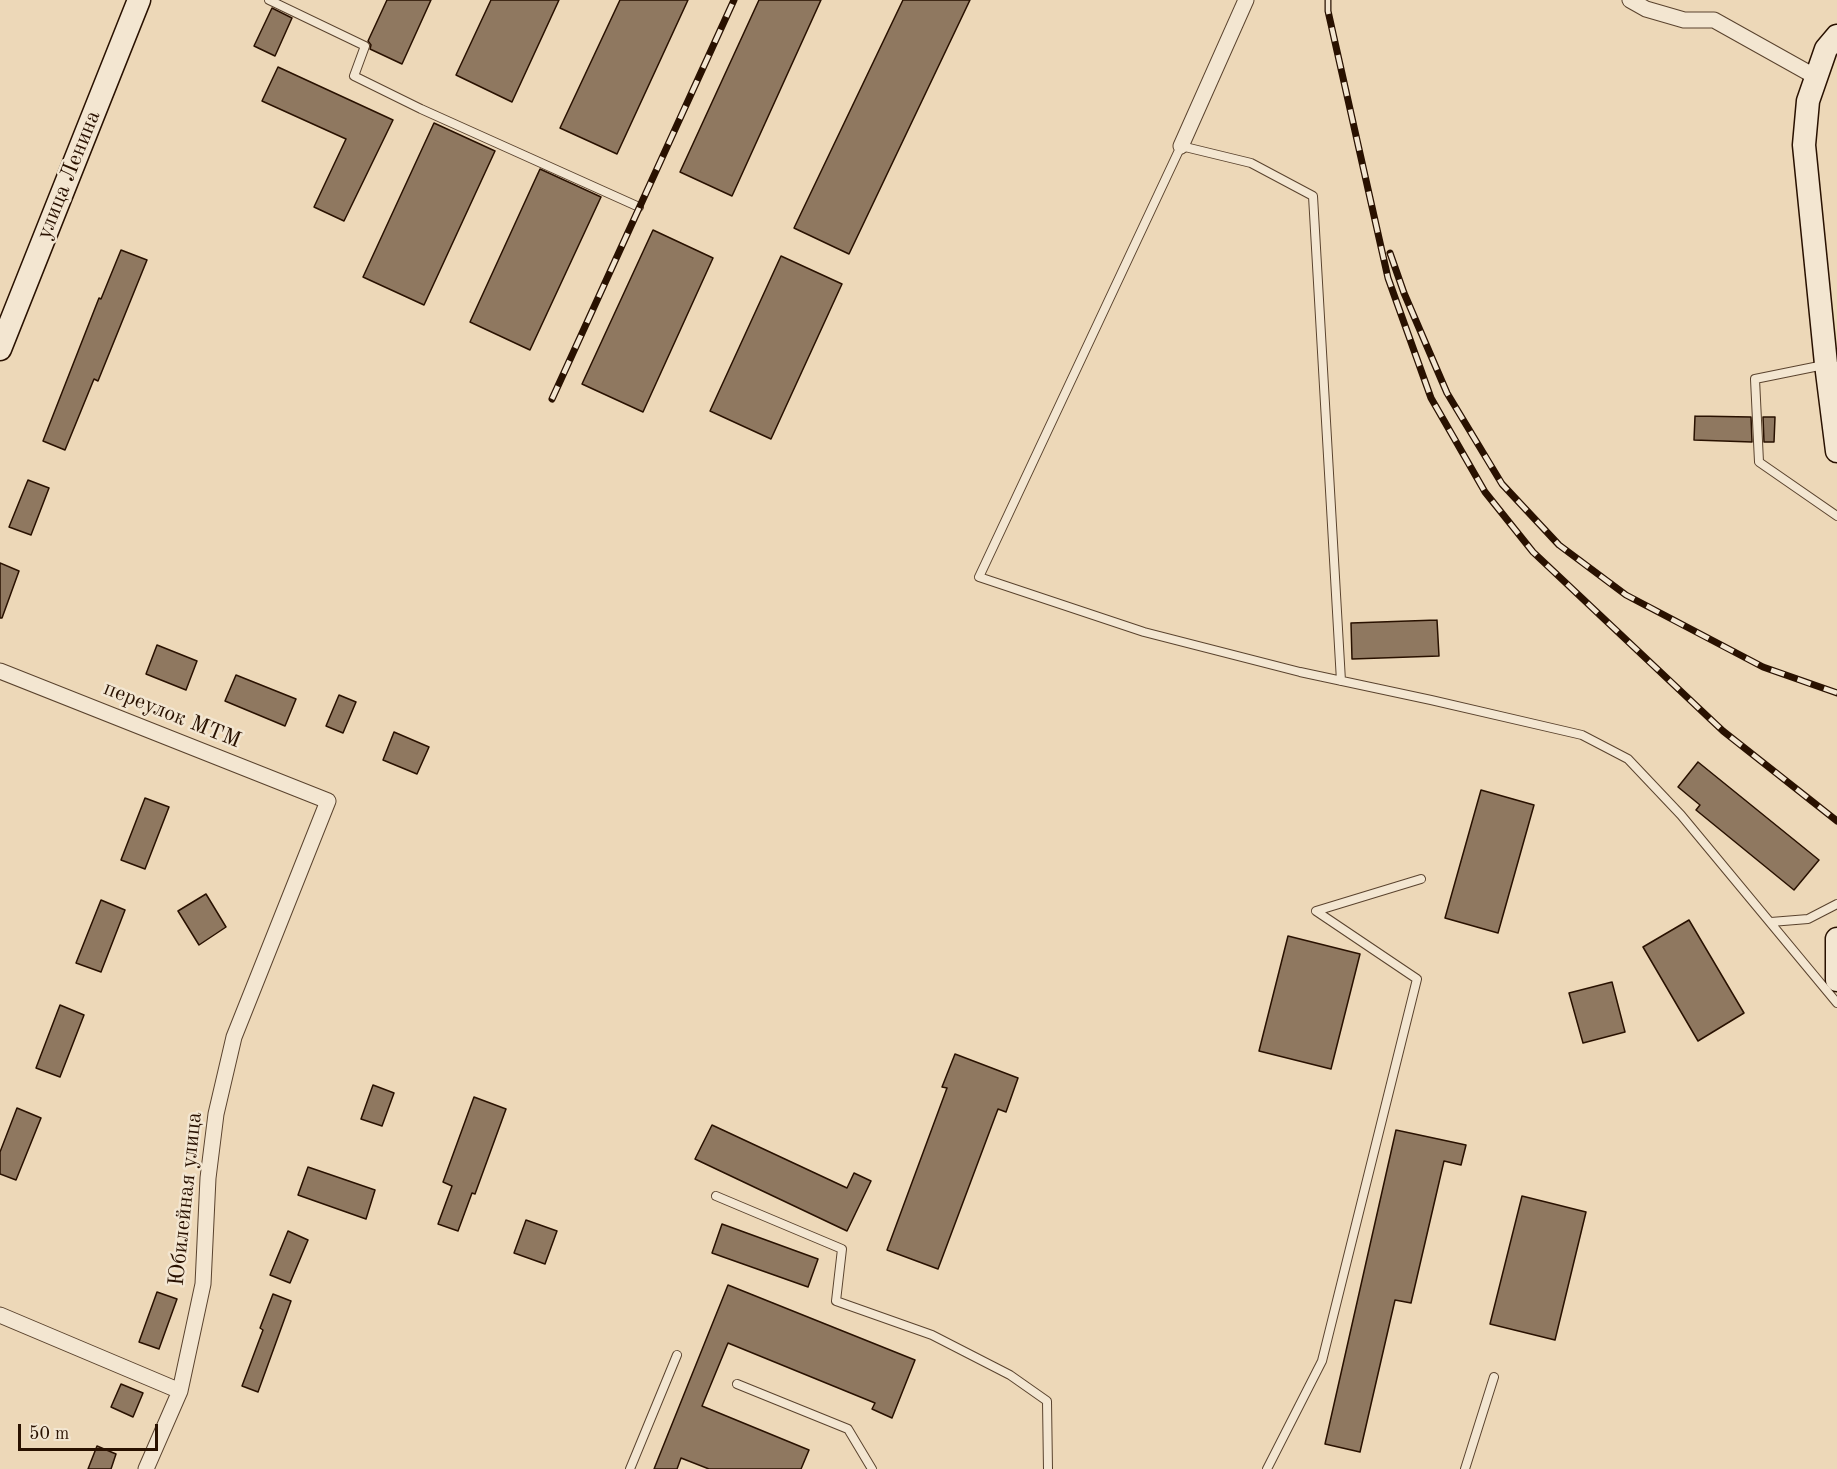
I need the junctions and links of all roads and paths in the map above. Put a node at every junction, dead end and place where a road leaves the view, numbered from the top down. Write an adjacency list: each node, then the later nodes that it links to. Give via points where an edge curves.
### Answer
1 (139, 0): 9 (street, улица Ленина)
2 (269, 0): 8 (lane, via 365,46 354,76)
3 (1246, 0): 7 (street)
4 (1630, 0): 6 (street, via 1684,20 1714,20)
5 (1837, 36): 6 (street, via 1826,49)
6 (1816, 77): 10 (street, via 1808,101 1804,145)
7 (1181, 146): 14 (lane, via 1251,163 1313,196); 14 (lane, via 979,577 1144,632)
8 (639, 207)
9 (0, 349)
10 (1826, 364): 11 (street); 12 (lane, via 1755,379 1759,462)
11 (1837, 451)
12 (1837, 516)
13 (0, 671): 15 (street, переулок МТМ)
14 (1341, 681): 18 (lane, via 1582,735 1628,759)
15 (328, 801): 27 (street, Юбилейная улица, via 234,1037 216,1114 202,1284)
16 (1421, 879): 32 (lane, via 1316,911 1417,978 1322,1361)
17 (1837, 904): 18 (lane, via 1808,919)
18 (1771, 922): 21 (lane)
19 (1837, 939): 20 (street)
20 (1837, 980)
21 (1837, 1003)
22 (716, 1196): 31 (lane, via 842,1249 836,1301 932,1335 1010,1375 1047,1401)
23 (0, 1315): 27 (street)
24 (677, 1355): 29 (lane)
25 (1494, 1377): 33 (lane)
26 (736, 1384): 30 (lane, via 848,1429)
27 (180, 1391): 28 (street, Юбилейная улица)
28 (146, 1469)
29 (630, 1469)
30 (872, 1469)
31 (1048, 1469)
32 (1267, 1469)
33 (1465, 1469)

